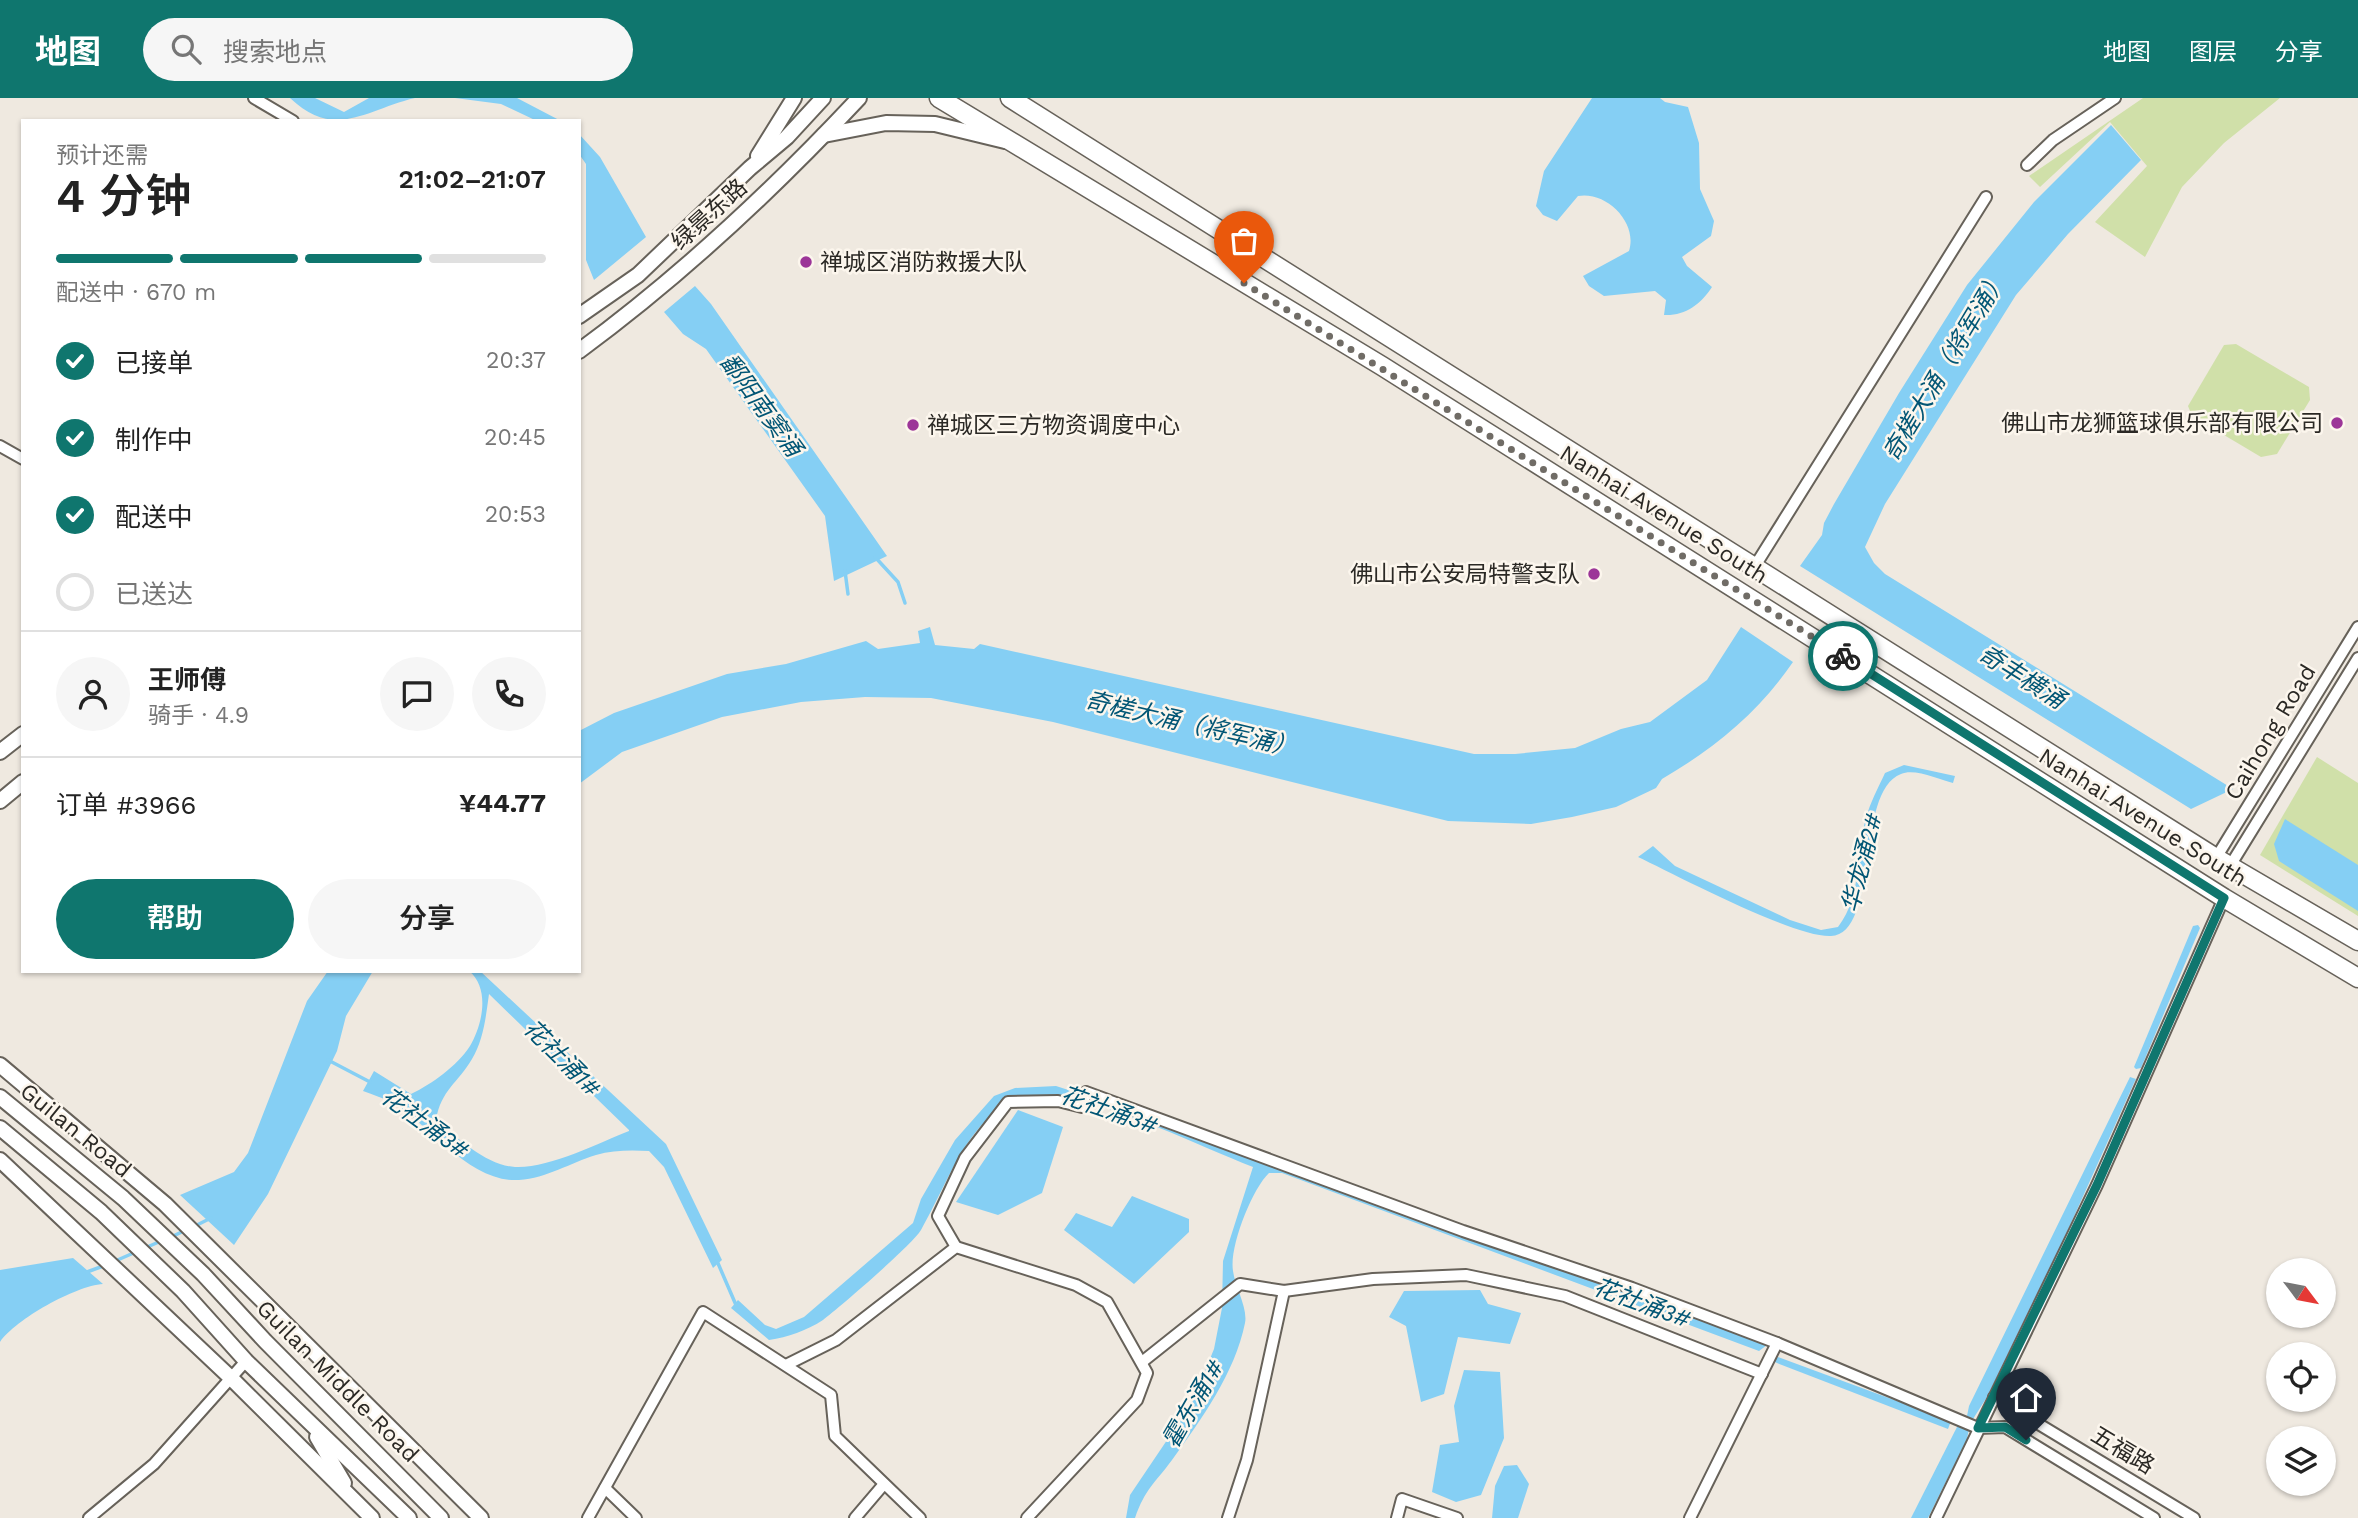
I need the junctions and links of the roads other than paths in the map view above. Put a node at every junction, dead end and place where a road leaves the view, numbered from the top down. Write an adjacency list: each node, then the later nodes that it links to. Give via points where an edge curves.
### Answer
1 (254, 98): 8 (street)
2 (794, 98): 12 (main road)
3 (823, 98): 12 (main road, 绿景东路)
4 (859, 98): 9 (main road, 绿景东路)
5 (939, 98): 10 (highway, Nanhai Avenue South)
6 (1010, 98): 18 (highway, Nanhai Avenue South)
7 (2115, 98): 11 (street, via 2053,140)
8 (290, 119)
9 (824, 135): 10 (main road, via 886,122 934,124); 15 (main road, 绿景东路, via 648,300)
10 (1013, 143): 26 (highway, Nanhai Avenue South, via 1382,366)
11 (2027, 165)
12 (750, 168): 14 (main road, 绿景东路, via 638,275)
13 (1986, 197): 18 (street)
14 (581, 315)
15 (581, 350)
16 (0, 446): 17 (street)
17 (21, 458)
18 (1755, 566): 25 (highway, Nanhai Avenue South)
19 (2358, 627): 25 (street, Caihong Road, via 2230,838)
20 (2358, 658): 25 (street, Caihong Road, via 2244,846)
21 (21, 736): 22 (main road)
22 (0, 752)
23 (21, 784): 24 (main road)
24 (0, 801)
25 (2223, 862): 27 (highway, Nanhai Avenue South)
26 (2224, 898): 28 (highway, Nanhai Avenue South); 43 (street, via 2097,1185)
27 (2358, 941)
28 (2358, 978)
29 (0, 1065): 53 (main road, via 226,1261)
30 (0, 1097): 34 (main road, Guilan Road, via 123,1198)
31 (0, 1128): 35 (main road, Guilan Road, via 101,1212)
32 (0, 1160): 42 (main road)
33 (956, 1247): 37 (street, 五福路, via 938,1216 965,1158 1008,1102 1058,1101 1082,1107 1084,1098 1167,1120 1463,1231 1632,1288); 39 (street, via 1076,1285 1107,1302); 40 (street, via 836,1340)
34 (204, 1274): 52 (main road, Guilan Middle Road)
35 (183, 1291): 38 (main road, Guilan Middle Road)
36 (1284, 1291): 39 (street, via 1240,1284); 41 (street, via 1373,1279 1466,1275 1565,1296); 59 (street, via 1247,1460)
37 (1773, 1351): 41 (street); 45 (street, 五福路)
38 (246, 1361): 42 (street); 44 (main road, Guilan Middle Road)
39 (1142, 1362): 58 (street, via 1147,1373 1137,1400)
40 (786, 1365): 46 (street, via 831,1395 835,1436); 47 (street, via 703,1312)
41 (1762, 1374): 62 (street)
42 (232, 1378): 48 (main road); 49 (street, via 154,1464)
43 (1994, 1397): 45 (street); 65 (street, 五福路)
44 (298, 1410): 48 (main road); 51 (main road, Guilan Middle Road)
45 (1978, 1428): 63 (street); 64 (street, 五福路, via 2005,1427)
46 (884, 1484): 56 (street); 57 (street)
47 (605, 1488): 54 (street); 55 (street)
48 (354, 1501): 50 (main road)
49 (89, 1518)
50 (372, 1518)
51 (409, 1518)
52 (442, 1518)
53 (481, 1518)
54 (588, 1518)
55 (636, 1518)
56 (855, 1518)
57 (920, 1518)
58 (1027, 1518)
59 (1228, 1518)
60 (1397, 1518): 61 (street, via 1402,1499)
61 (1457, 1518)
62 (1690, 1518)
63 (1936, 1518)
64 (2154, 1518)
65 (2194, 1518)

